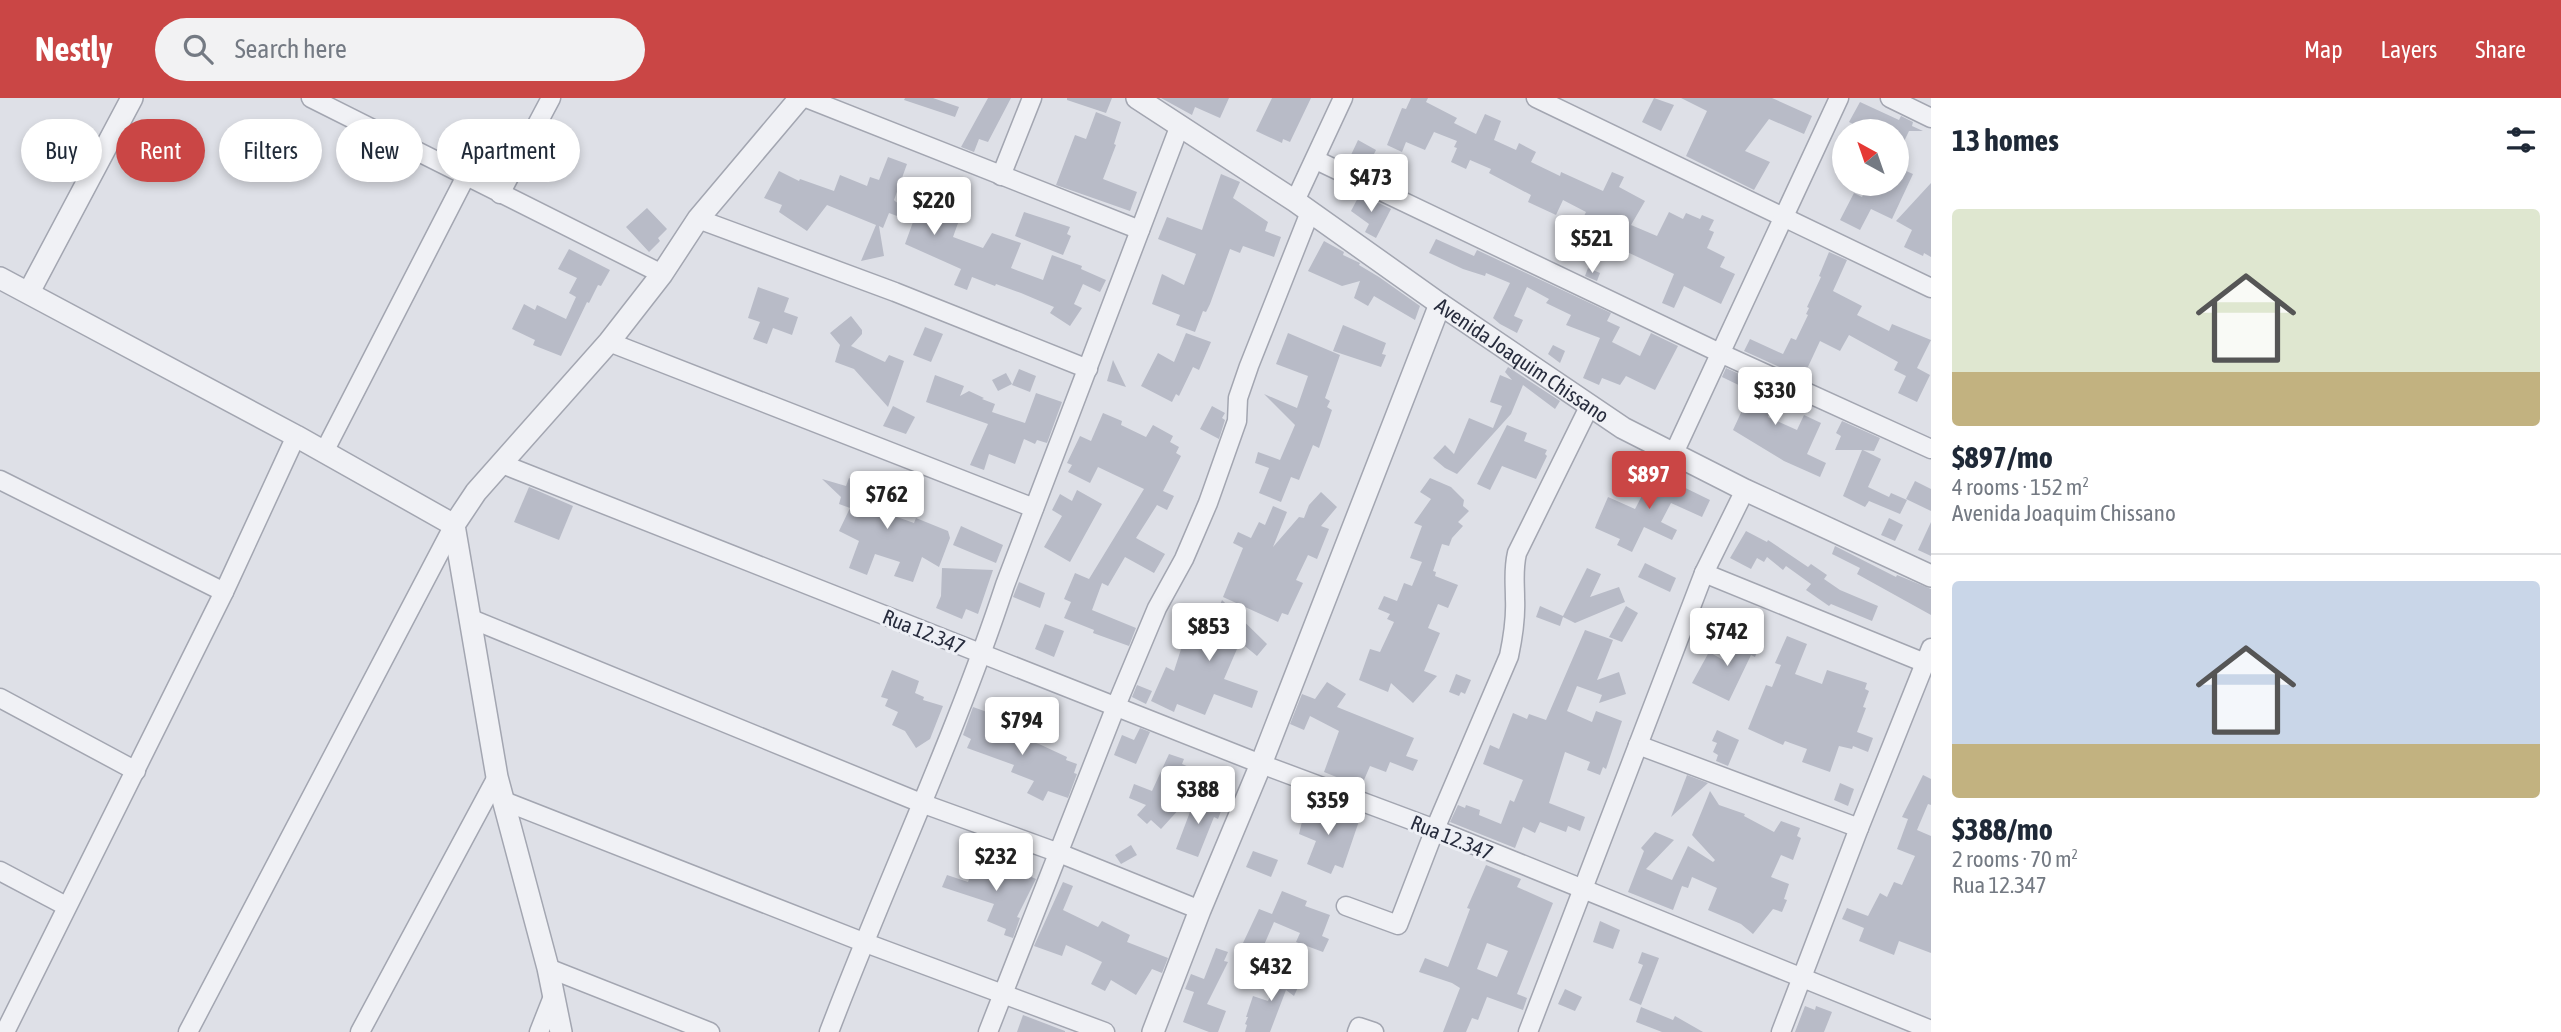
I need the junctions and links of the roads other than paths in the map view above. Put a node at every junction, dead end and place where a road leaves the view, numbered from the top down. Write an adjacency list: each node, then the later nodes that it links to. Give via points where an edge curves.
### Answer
1 (132, 98): 27 (street)
2 (551, 98): 19 (street)
3 (800, 98): 22 (street)
4 (806, 98): 16 (street)
5 (1032, 98): 16 (street)
6 (1137, 98): 13 (street, Avenida Joaquim Chissano)
7 (1343, 98): 14 (street)
8 (1536, 98): 21 (street)
9 (1839, 98): 21 (street)
10 (1890, 98): 12 (street)
11 (319, 100): 15 (street)
12 (1931, 118)
13 (1180, 125): 20 (street, Avenida Joaquim Chissano); 23 (street)
14 (1316, 160): 20 (street); 30 (street)
15 (437, 161)
16 (1001, 176): 23 (street)
17 (463, 182): 35 (street)
18 (477, 182): 19 (street)
19 (500, 194): 24 (street)
20 (1303, 207): 28 (street, Avenida Joaquim Chissano); 49 (street, via 1238,398 1237,421 1208,503)
21 (1785, 217): 26 (street); 30 (street)
22 (698, 219): 24 (street); 31 (street)
23 (1140, 230): 31 (street)
24 (662, 274): 29 (street)
25 (0, 278): 27 (street)
26 (1931, 288)
27 (29, 292): 33 (street)
28 (1440, 304): 32 (street, Avenida Joaquim Chissano); 51 (street)
29 (609, 342): 37 (street); 40 (street)
30 (1720, 353): 34 (street); 36 (street)
31 (1088, 369): 40 (street)
32 (1589, 407): 36 (street, Avenida Joaquim Chissano); 57 (street, via 1517,553 1509,656)
33 (296, 436): 35 (street); 44 (street)
34 (1931, 449)
35 (324, 452): 41 (street)
36 (1674, 453): 39 (street, Avenida Joaquim Chissano)
37 (502, 464): 41 (street); 46 (street, Rua 12.347)
38 (0, 480): 44 (street)
39 (1745, 490): 42 (street); 43 (street, Avenida Joaquim Chissano)
40 (1034, 508): 46 (street)
41 (454, 525): 45 (street); 71 (street)
42 (1704, 573): 47 (street); 50 (street)
43 (1931, 576)
44 (224, 592): 52 (street)
45 (470, 618): 53 (street); 55 (street)
46 (982, 654): 49 (street, Rua 12.347); 55 (street)
47 (1928, 656): 56 (street)
48 (0, 698): 52 (street)
49 (1116, 706): 51 (street, Rua 12.347); 58 (street)
50 (1638, 745): 56 (street); 60 (street)
51 (1261, 764): 57 (street, Rua 12.347); 63 (street)
52 (136, 771): 61 (street)
53 (497, 777): 54 (street); 72 (street)
54 (504, 801): 64 (street); 65 (street)
55 (921, 803): 58 (street); 64 (street)
56 (1858, 828): 66 (street)
57 (1435, 829): 60 (street, Rua 12.347); 62 (street, via 1398,925)
58 (1059, 853): 63 (street); 67 (street)
59 (0, 871): 61 (street)
60 (1582, 889): 66 (street, Rua 12.347); 82 (street)
61 (66, 906): 70 (street)
62 (1346, 906)
63 (1200, 910): 79 (street)
64 (863, 942): 67 (street); 76 (street)
65 (548, 968): 68 (street); 75 (street)
66 (1803, 977): 69 (street, Rua 12.347); 83 (street)
67 (1003, 993): 77 (street); 78 (street)
68 (554, 994): 73 (street); 74 (street)
69 (1931, 1030)
70 (5, 1032)
71 (188, 1032)
72 (360, 1032)
73 (539, 1032)
74 (561, 1032)
75 (710, 1032)
76 (829, 1032)
77 (988, 1032)
78 (1105, 1032)
79 (1153, 1032)
80 (1357, 1032): 81 (street, via 1359,1027)
81 (1374, 1032)
82 (1528, 1032)
83 (1781, 1032)

